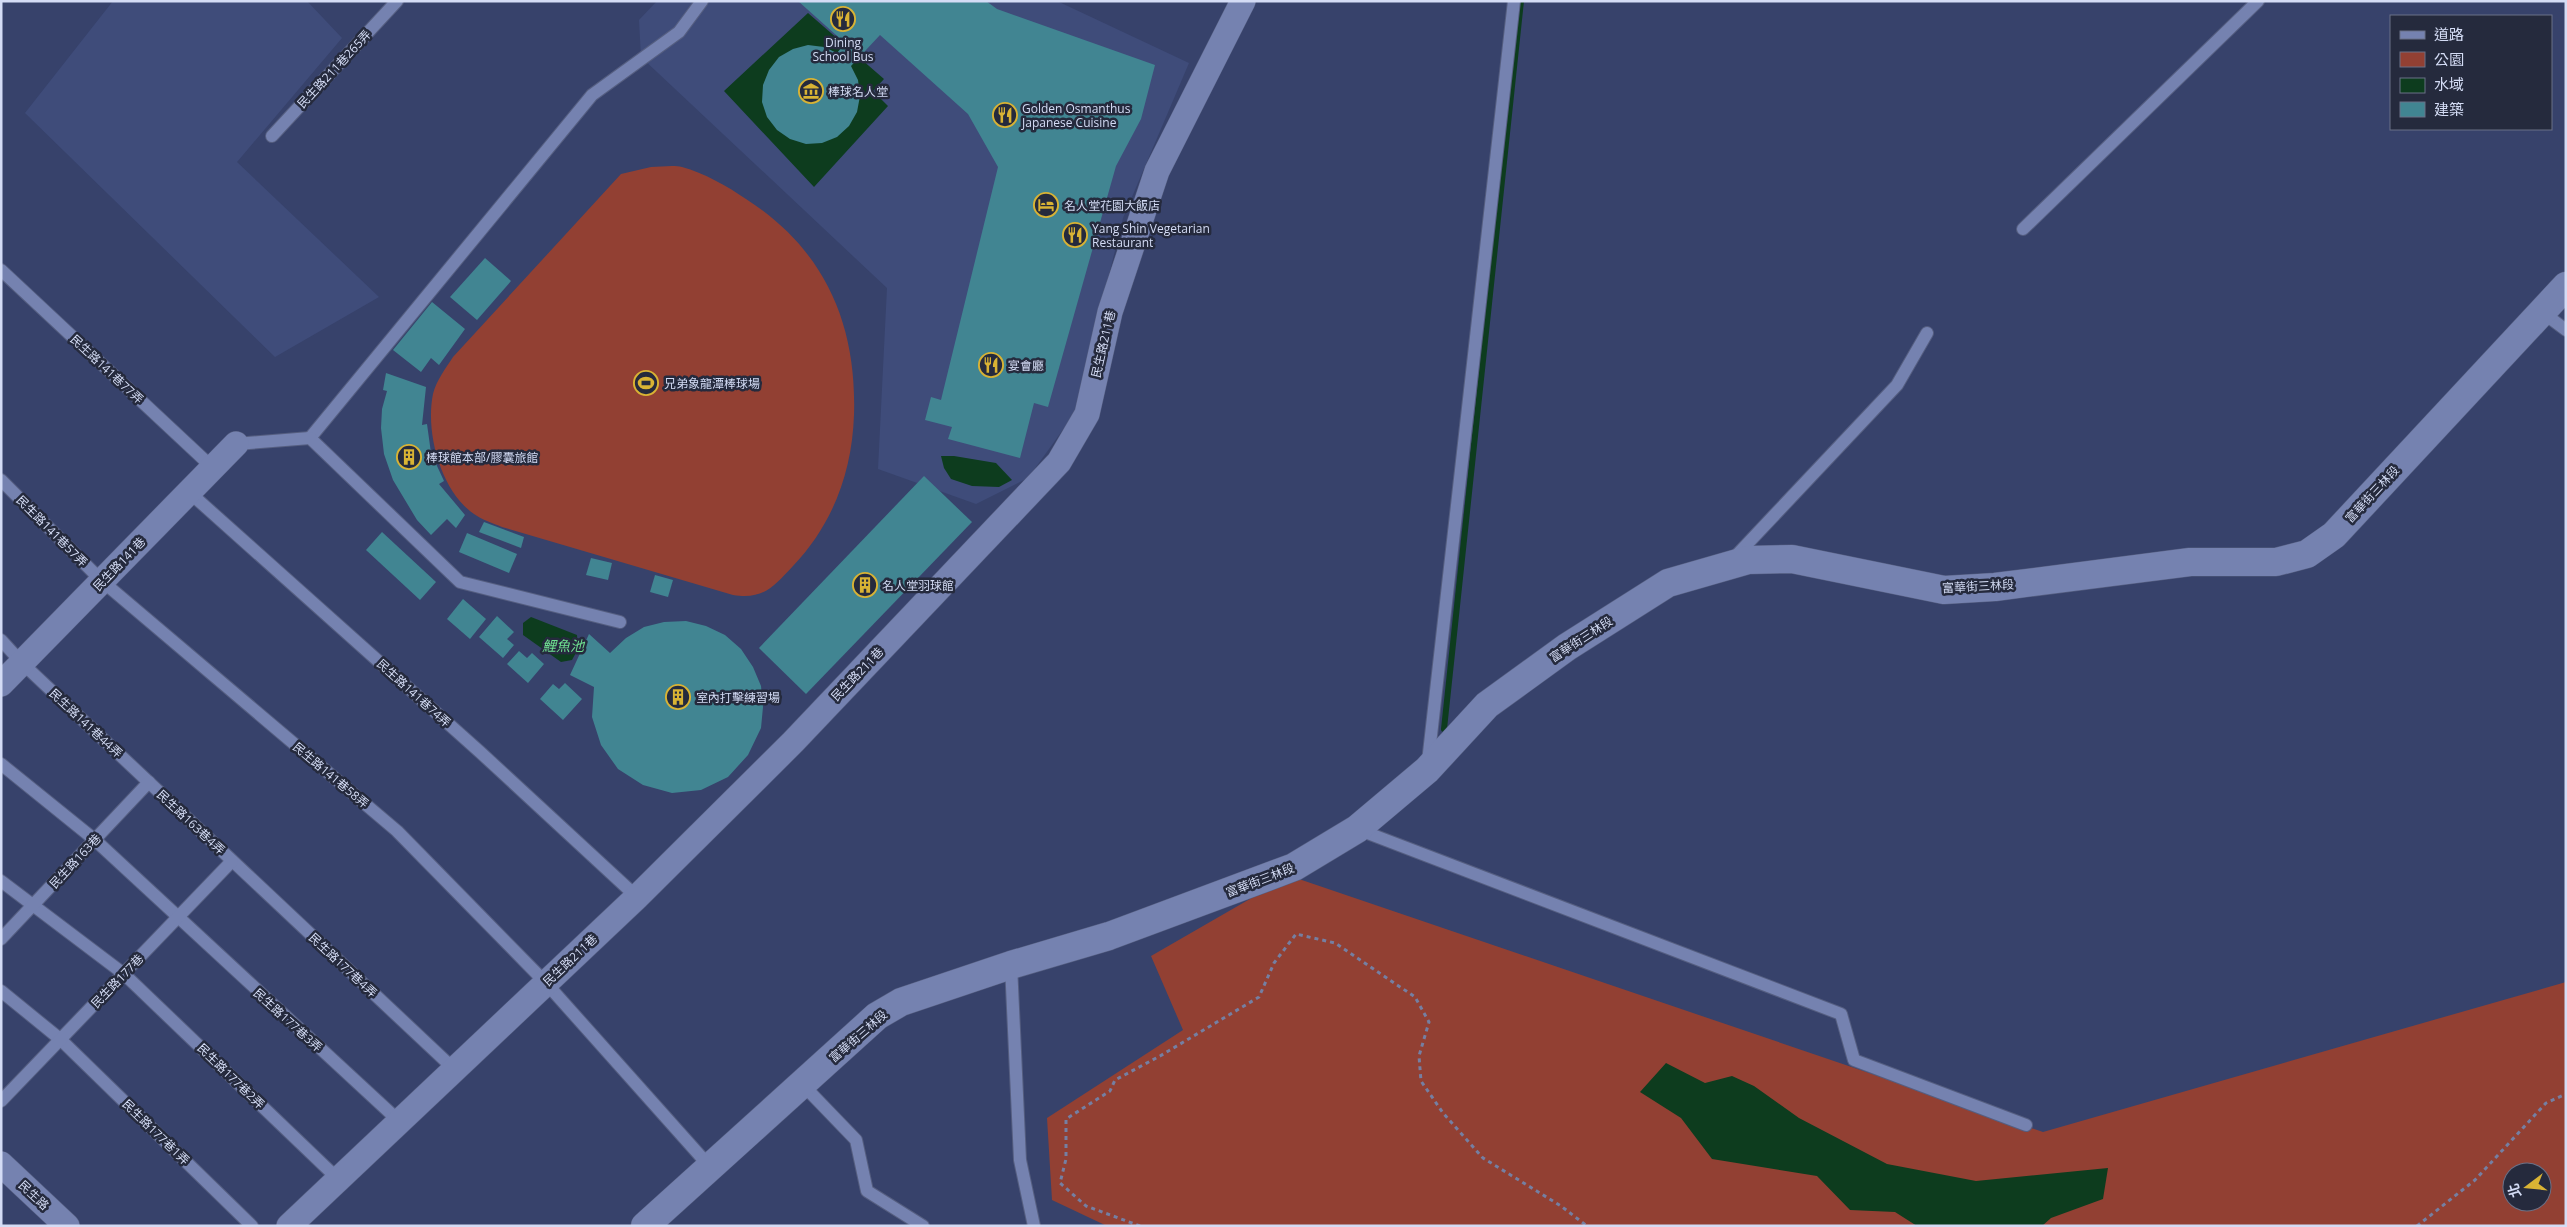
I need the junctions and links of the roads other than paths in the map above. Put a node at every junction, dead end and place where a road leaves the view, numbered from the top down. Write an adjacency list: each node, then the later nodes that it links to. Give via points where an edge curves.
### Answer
1 (397, 1): 6 (lane, 民生路211巷265弄)
2 (702, 1): 13 (lane, via 679,32 592,95)
3 (1243, 1): 31 (street, 民生路211巷, via 1157,171 1110,312 1087,414 1059,462 797,737)
4 (1514, 1): 25 (lane)
5 (2258, 1): 7 (lane)
6 (272, 136)
7 (2022, 229)
8 (1, 270): 15 (lane, 民生路141巷77弄)
9 (2566, 286): 10 (street, 富華街三林段)
10 (2542, 312): 11 (lane); 18 (street, 富華街三林段, via 2334,535 2307,554 2276,562 2190,562 1995,587 1944,590 1792,559 1748,560)
11 (2566, 330)
12 (1927, 334): 18 (lane, via 1897,384)
13 (310, 438): 14 (lane); 20 (lane, via 460,582)
14 (236, 444): 15 (street, 民生路141巷)
15 (213, 468): 17 (street, 民生路141巷)
16 (1, 480): 19 (lane, 民生路141巷57弄)
17 (189, 492): 19 (street, 民生路141巷); 31 (lane, 民生路141巷74弄)
18 (1726, 566): 25 (street, 富華街三林段, via 1668,583 1567,647 1487,705)
19 (102, 581): 22 (street, 民生路141巷); 37 (lane, 民生路141巷58弄, via 397,831)
20 (620, 622)
21 (1, 640): 22 (lane, 民生路141巷44弄)
22 (22, 663): 23 (street, 民生路141巷); 26 (lane, 民生路141巷44弄)
23 (1, 684)
24 (1, 764): 28 (lane, 民生路177巷3弄)
25 (1427, 770): 27 (street, 富華街三林段)
26 (149, 782): 28 (lane, 民生路163巷); 29 (lane, 民生路163巷4弄)
27 (1356, 829): 35 (street, 富華街三林段, via 1294,867 1109,936); 44 (lane, via 1841,1014 1854,1060)
28 (94, 840): 32 (lane, 民生路163巷); 33 (lane, 民生路177巷3弄)
29 (232, 861): 33 (lane, 民生路177巷); 40 (lane, 民生路177巷4弄)
30 (1, 881): 32 (lane, 民生路177巷2弄)
31 (637, 897): 37 (street, 民生路211巷)
32 (33, 905): 34 (lane, 民生路163巷); 36 (lane, 民生路177巷2弄)
33 (177, 918): 36 (lane, 民生路177巷); 43 (lane, 民生路177巷3弄)
34 (1, 939)
35 (1011, 964): 41 (street, 富華街三林段, via 901,1002 877,1016); 53 (lane, via 1020,1160)
36 (124, 974): 39 (lane, 民生路177巷); 47 (lane, 民生路177巷2弄)
37 (546, 983): 40 (street, 民生路211巷); 46 (lane, 民生路141巷58弄)
38 (1, 991): 39 (lane, 民生路177巷1弄)
39 (60, 1039): 42 (lane, 民生路177巷); 49 (lane, 民生路177巷1弄)
40 (454, 1069): 43 (street, 民生路211巷)
41 (803, 1085): 46 (street, 富華街三林段); 52 (lane, via 856,1140 867,1191)
42 (1, 1101)
43 (399, 1122): 47 (street, 民生路211巷)
44 (2026, 1125)
45 (1, 1164): 48 (street, 民生路)
46 (710, 1168): 51 (street, 富華街三林段)
47 (338, 1179): 50 (street, 民生路211巷)
48 (67, 1226)
49 (252, 1226)
50 (289, 1226)
51 (645, 1226)
52 (923, 1226)
53 (1034, 1226)

